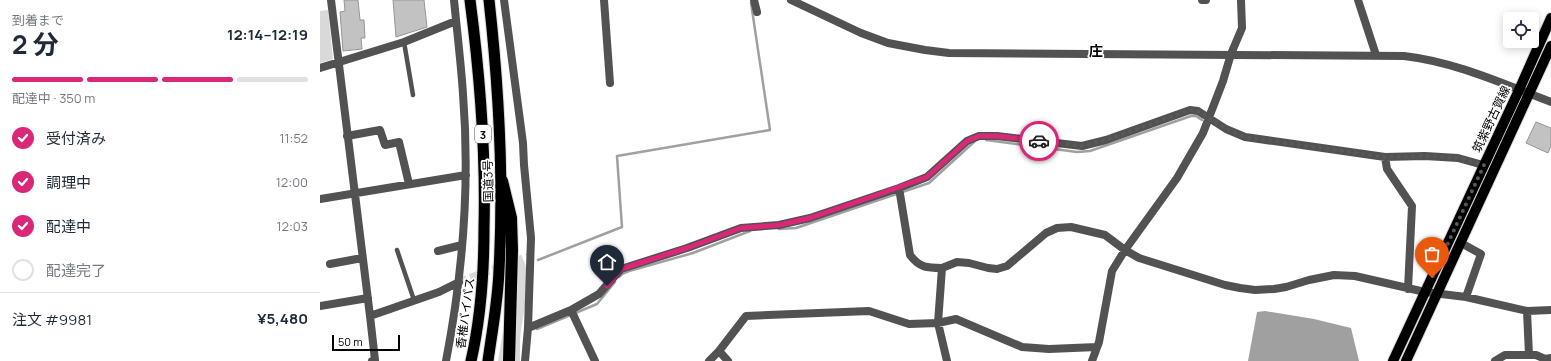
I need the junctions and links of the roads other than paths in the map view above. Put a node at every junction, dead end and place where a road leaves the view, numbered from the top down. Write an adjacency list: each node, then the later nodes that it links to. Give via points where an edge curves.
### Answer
1 (331, 0): 20 (street)
2 (454, 0): 15 (street)
3 (470, 0): 44 (highway, 国道3号 / 3, via 482,108 485,185)
4 (489, 0): 32 (highway, 国道3号 / 3, via 499,108)
5 (504, 0): 59 (street, via 523,143 531,238)
6 (604, 0): 22 (street)
7 (754, 0): 13 (street)
8 (791, 0): 18 (street, via 861,33 888,43 925,50 981,53)
9 (1202, 0): 10 (street)
10 (1206, 0)
11 (1241, 0): 18 (street, via 1242,28)
12 (1358, 0): 19 (street)
13 (756, 12)
14 (1551, 18): 23 (main road, 筑紫野古賀線)
15 (456, 22): 16 (street); 31 (street, via 463,94)
16 (404, 42): 20 (street); 25 (lane)
17 (1551, 46): 24 (main road, 筑紫野古賀線)
18 (1231, 54): 19 (street); 27 (street)
19 (1376, 55): 23 (street, via 1426,59 1458,67)
20 (338, 61): 21 (street); 28 (street)
21 (320, 68)
22 (610, 83)
23 (1519, 90): 24 (street); 30 (main road, 筑紫野古賀線)
24 (1529, 94): 26 (street); 37 (main road, 筑紫野古賀線)
25 (413, 95)
26 (1551, 102)
27 (1209, 118): 29 (street, via 1245,137); 34 (street, via 1198,111 1190,110 1082,146 979,136 967,141 927,177); 40 (street, via 1176,178)
28 (347, 136): 33 (street, via 380,130 385,145 398,142); 35 (street)
29 (1385, 157): 30 (street, via 1458,158); 47 (street, via 1387,169 1412,206)
30 (1484, 165): 48 (main road, 筑紫野古賀線)
31 (466, 175): 33 (street); 38 (street)
32 (502, 181): 67 (highway, 国道3号 / 3, via 499,271); 68 (highway, via 512,224)
33 (409, 184): 35 (street)
34 (899, 188): 45 (street, via 910,255 914,262 926,268); 54 (street, via 810,218 779,225 741,228 621,269 599,294)
35 (355, 193): 36 (street); 42 (street)
36 (320, 199)
37 (1461, 243): 49 (main road, 筑紫野古賀線); 50 (street, via 1482,254)
38 (462, 245): 41 (street); 46 (street)
39 (397, 250): 52 (lane)
40 (1125, 250): 45 (street, via 1105,235 1070,227 1057,228 1046,233 1008,266 997,269 957,262); 47 (street, via 1139,258 1225,285 1255,290 1280,288 1334,275 1355,276); 60 (street, via 1112,271)
41 (438, 251)
42 (362, 258): 43 (street); 51 (street)
43 (330, 264)
44 (484, 268): 66 (highway, 香椎バイパス / 3)
45 (942, 268): 58 (street)
46 (459, 282): 52 (street); 65 (street)
47 (1408, 289): 48 (street)
48 (1425, 292): 49 (street); 75 (main road, 筑紫野古賀線)
49 (1437, 294): 50 (street); 76 (main road, 筑紫野古賀線)
50 (1466, 297): 56 (street)
51 (368, 298): 53 (street); 57 (street)
52 (414, 300): 57 (street)
53 (320, 306)
54 (571, 310): 59 (street); 70 (street)
55 (1551, 310): 56 (street)
56 (1528, 311): 62 (street)
57 (370, 316): 64 (street)
58 (938, 323): 60 (street, via 956,319 1022,347); 61 (street, via 909,324 869,311 746,316); 73 (street)
59 (528, 328): 69 (street)
60 (1097, 347): 74 (street)
61 (719, 351): 71 (street); 72 (street)
62 (1529, 355): 63 (street); 77 (street, via 1505,356)
63 (1551, 358)
64 (374, 361)
65 (446, 361)
66 (471, 361)
67 (488, 361)
68 (509, 361)
69 (526, 361)
70 (595, 361)
71 (709, 361)
72 (728, 361)
73 (947, 361)
74 (1092, 361)
75 (1393, 361)
76 (1406, 361)
77 (1495, 361)

